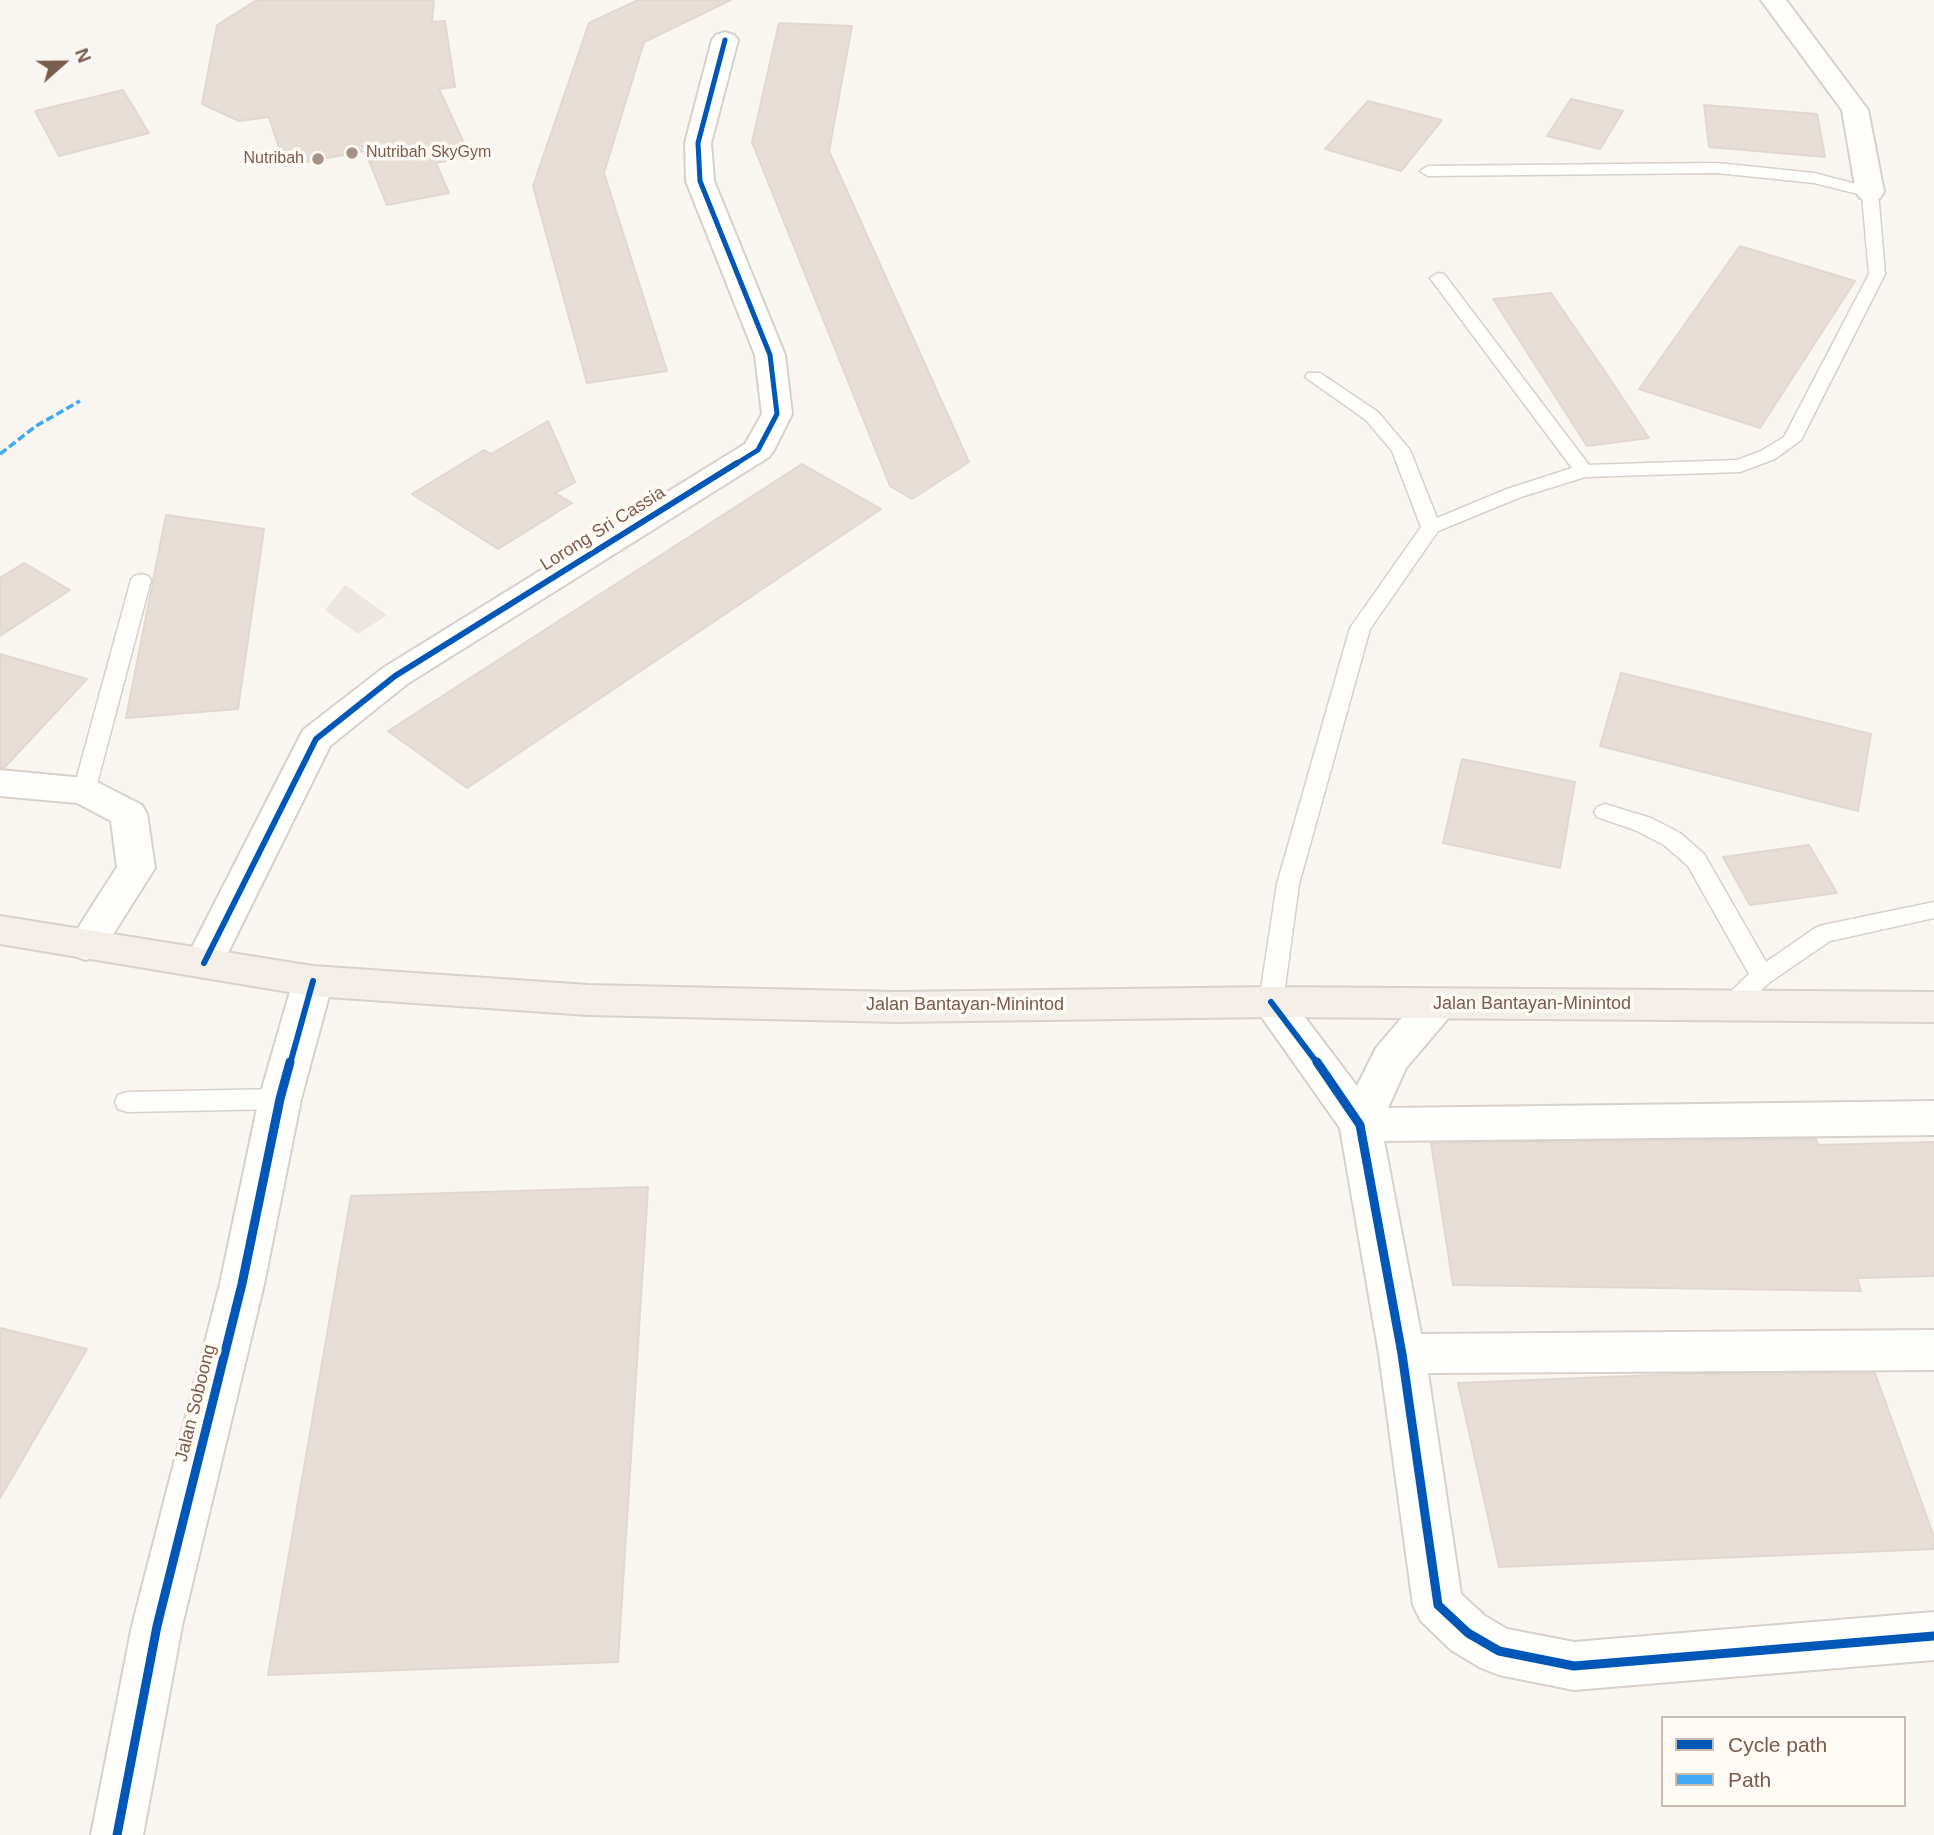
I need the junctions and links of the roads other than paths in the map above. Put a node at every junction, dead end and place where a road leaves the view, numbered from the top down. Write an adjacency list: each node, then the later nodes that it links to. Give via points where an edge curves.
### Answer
1 (1773, 0): 4 (street, via 1855,110)
2 (725, 40): 16 (street, Lorong Sri Cassia, via 698,143 700,181 771,355 777,414 758,450 395,676 316,739)
3 (1428, 171): 4 (lane, via 1717,168 1814,178)
4 (1870, 192): 7 (lane, via 1877,274 1791,440 1740,466)
5 (1437, 278): 7 (lane)
6 (1314, 377): 8 (lane, via 1372,416 1401,450)
7 (1584, 471): 8 (lane)
8 (1431, 527): 19 (lane, via 1360,628 1288,884)
9 (141, 580): 11 (lane)
10 (0, 783): 11 (street)
11 (84, 791): 15 (street, via 129,814 136,868)
12 (1605, 812): 17 (lane, via 1672,839 1696,860)
13 (1934, 910): 17 (lane, via 1823,934)
14 (0, 930): 15 (main road, Jalan Bantayan-Minintod)
15 (86, 945): 16 (main road, Jalan Bantayan-Minintod)
16 (204, 963): 18 (main road, Jalan Bantayan-Minintod)
17 (1762, 976): 21 (lane)
18 (313, 981): 19 (main road, Jalan Bantayan-Minintod, via 588,1000 856,1006); 23 (street, Jalan Soboong)
19 (1271, 1002): 20 (main road, Jalan Bantayan-Minintod); 26 (street)
20 (1437, 1004): 21 (main road, Jalan Bantayan-Minintod); 26 (street, via 1390,1059)
21 (1731, 1005): 22 (main road, Jalan Bantayan-Minintod)
22 (1934, 1007)
23 (279, 1099): 24 (lane); 30 (street, Jalan Soboong, via 242,1284 157,1626)
24 (127, 1102)
25 (1934, 1118): 26 (street)
26 (1360, 1125): 28 (street)
27 (1934, 1350): 28 (street)
28 (1402, 1353): 29 (street, via 1438,1605 1468,1633 1499,1651 1574,1666)
29 (1934, 1636)
30 (117, 1835)

